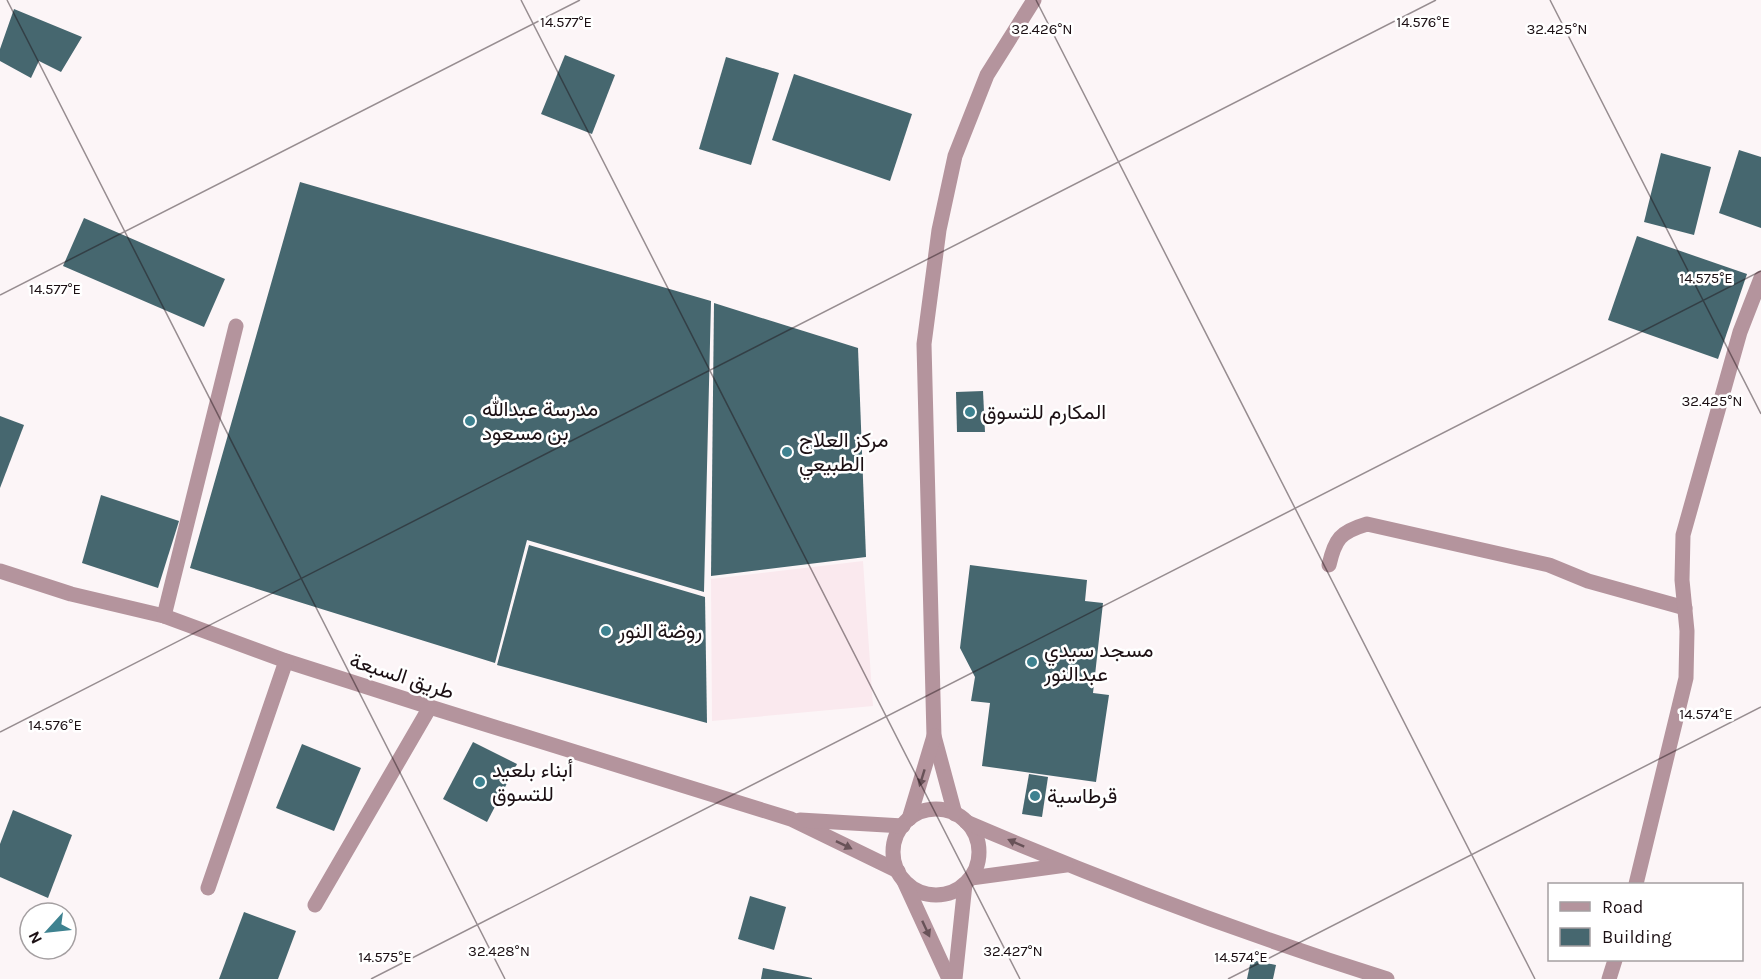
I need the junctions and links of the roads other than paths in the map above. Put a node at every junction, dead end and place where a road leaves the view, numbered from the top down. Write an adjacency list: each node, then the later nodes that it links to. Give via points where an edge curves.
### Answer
1 (1034, 0): 10 (street, via 987,75 955,156 939,230 924,344)
2 (1761, 278): 6 (street, via 1740,332 1683,535)
3 (236, 326): 7 (street)
4 (1329, 565): 6 (street, via 1335,541 1351,528 1367,524 1549,565 1588,581)
5 (0, 571): 7 (street, طريق السبعة, via 71,594)
6 (1685, 608): 17 (street, via 1686,678)
7 (164, 616): 8 (street, طريق السبعة)
8 (286, 661): 9 (street, طريق السبعة); 18 (street)
9 (430, 707): 12 (street, طريق السبعة); 19 (street)
10 (934, 736): 11 (street); 13 (street, one-way to 13)
11 (961, 818): 13 (street, via 931,809); 14 (street, one-way to 11); 16 (street, via 978,843 977,867)
12 (792, 819): 13 (street); 15 (street, one-way to 15)
13 (906, 822): 15 (street, via 894,847)
14 (1066, 865): 16 (street); 23 (street, via 1278,944)
15 (900, 874): 16 (street, via 913,888 926,894 953,892); 21 (street, one-way to 21)
16 (968, 881): 22 (street)
17 (1636, 883)
18 (208, 888)
19 (315, 905)
20 (1615, 961): 24 (street)
21 (949, 979)
22 (955, 979)
23 (1387, 979)
24 (1609, 979)

